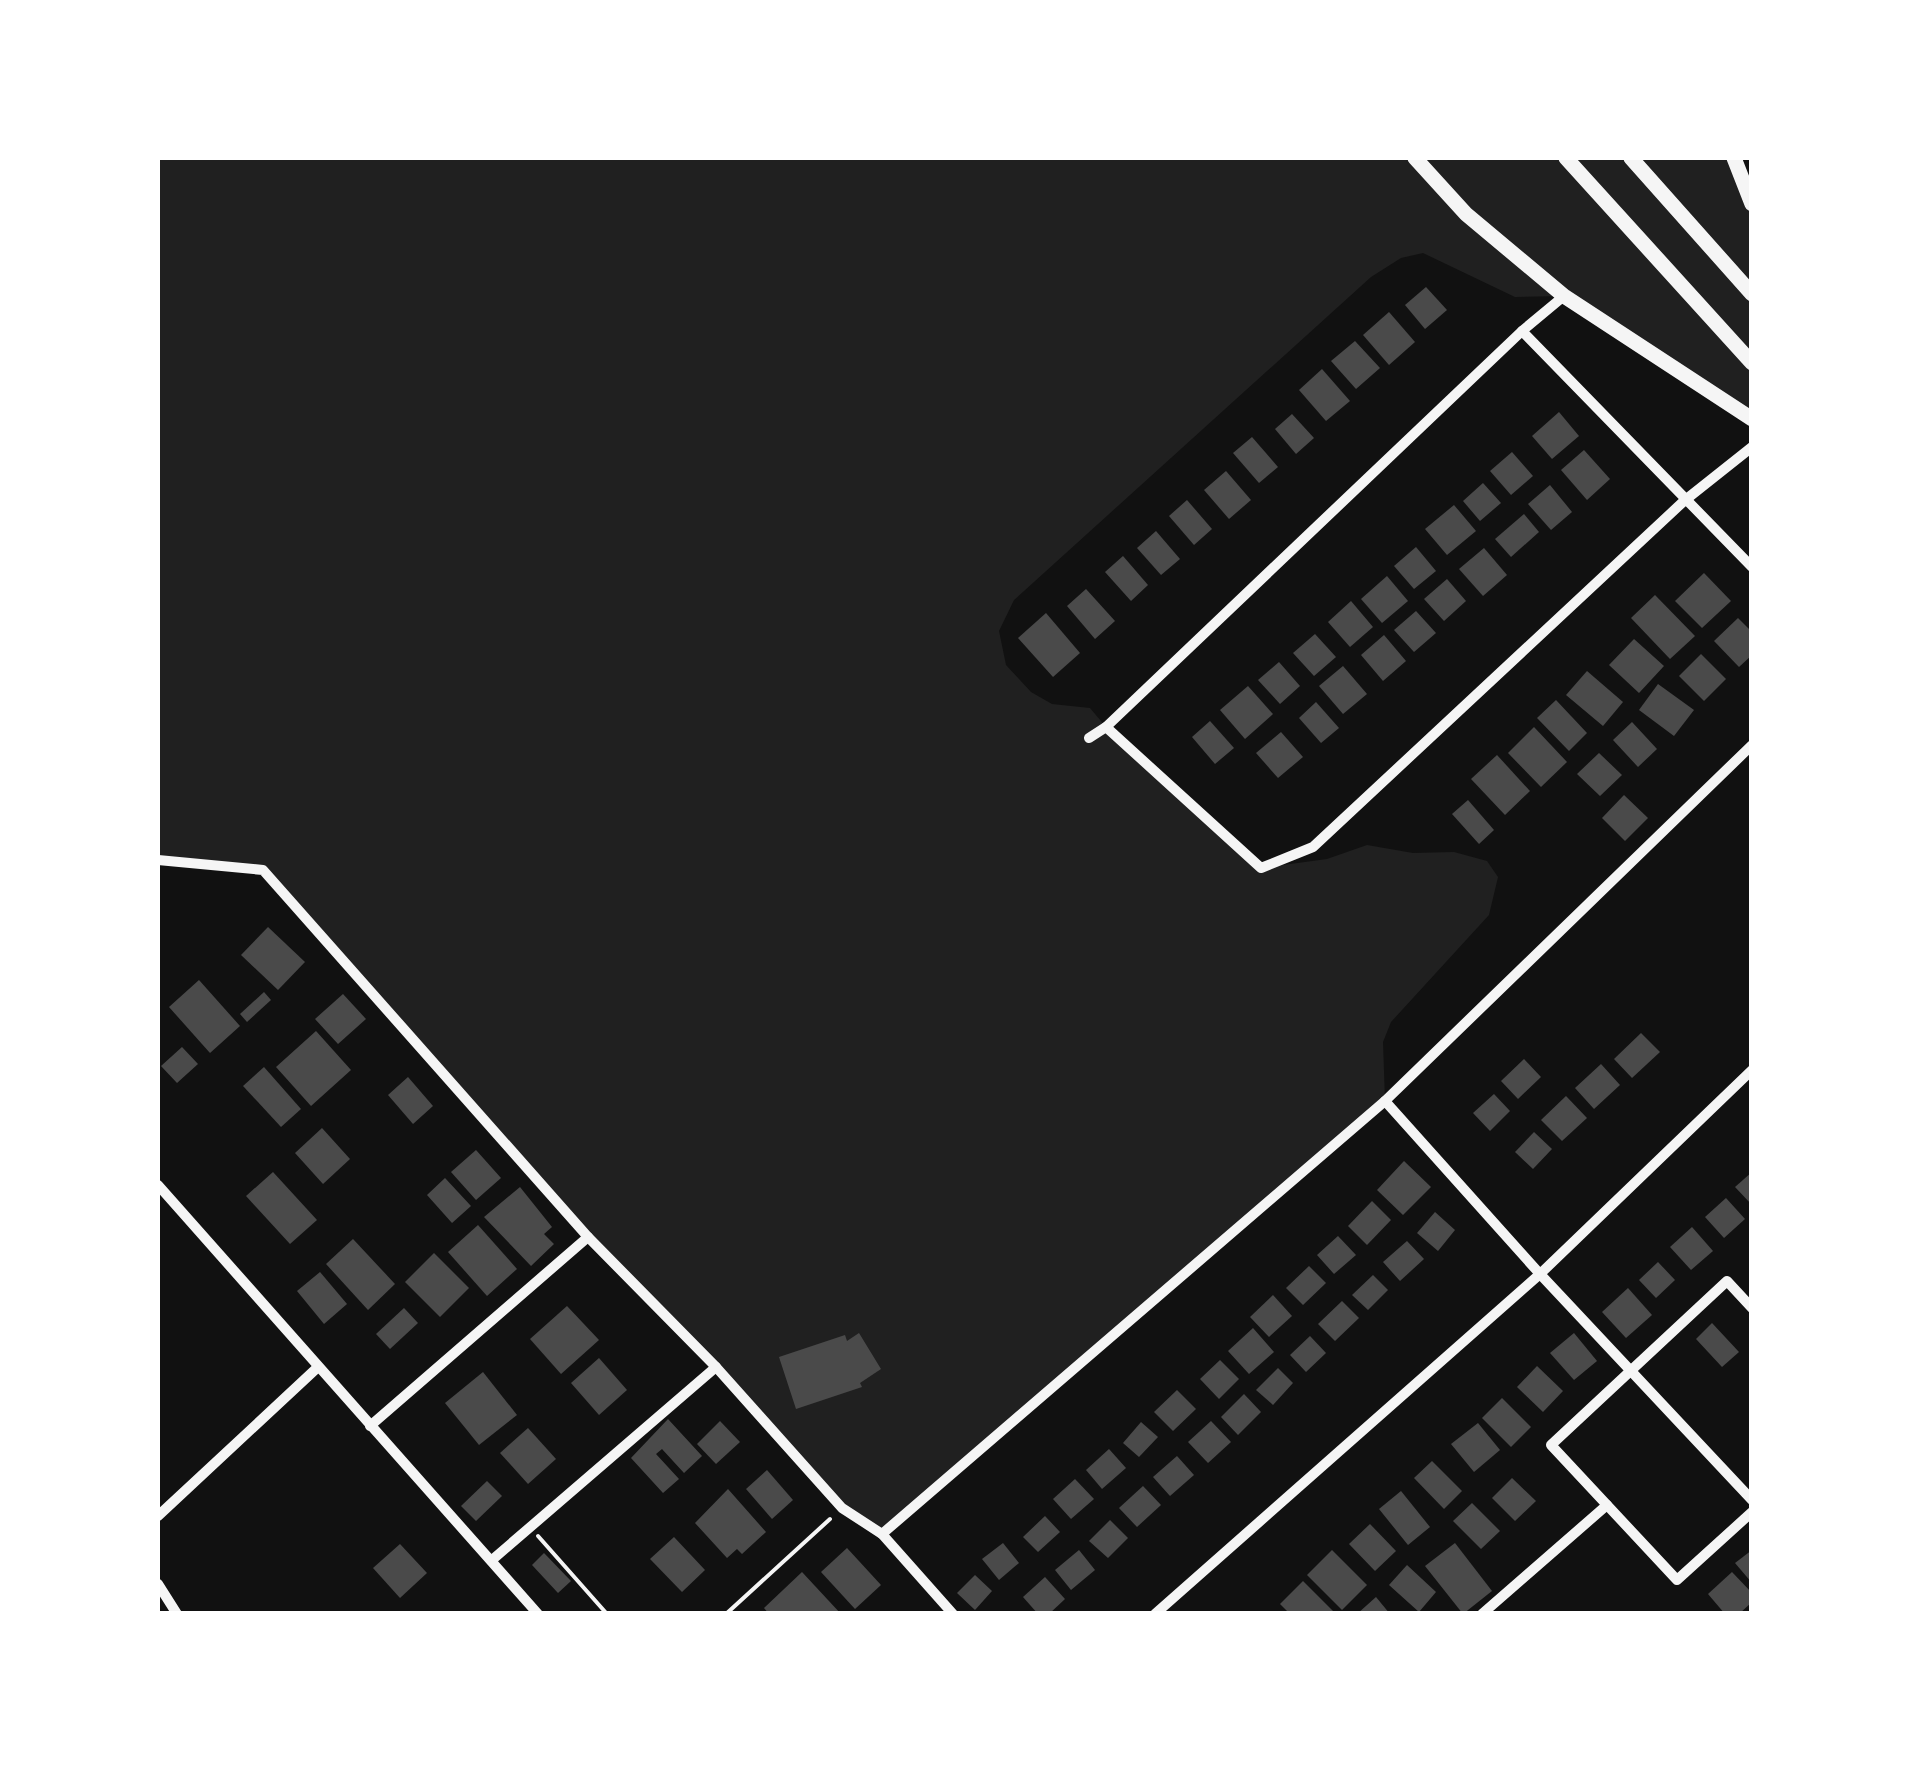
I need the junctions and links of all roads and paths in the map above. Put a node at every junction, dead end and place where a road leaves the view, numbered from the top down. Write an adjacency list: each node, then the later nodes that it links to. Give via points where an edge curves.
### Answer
1 (1416, 158): 7 (main road, via 1466,214)
2 (1566, 158): 9 (main road)
3 (1631, 158): 6 (main road)
4 (1734, 158): 5 (main road)
5 (1752, 204)
6 (1752, 294)
7 (1564, 296): 8 (street); 10 (main road)
8 (1522, 331): 12 (street); 14 (street)
9 (1752, 363)
10 (1752, 419)
11 (1752, 447): 12 (street)
12 (1684, 501): 13 (street); 14 (street, via 1313,847 1260,868)
13 (1752, 567)
14 (1106, 727): 15 (street)
15 (1088, 738)
16 (1752, 746): 19 (street)
17 (158, 860): 21 (street, via 263,870)
18 (1752, 1070): 22 (street)
19 (1385, 1101): 22 (street); 34 (street)
20 (158, 1185): 24 (street)
21 (588, 1237): 25 (street); 27 (street)
22 (1540, 1274): 26 (street); 42 (street)
23 (1752, 1308): 26 (street, via 1726,1281)
24 (318, 1367): 27 (street); 32 (street)
25 (716, 1368): 30 (street); 33 (street)
26 (1632, 1370): 28 (street); 29 (street, via 1551,1445)
27 (370, 1426): 35 (street)
28 (1752, 1500)
29 (1607, 1505): 31 (street, via 1677,1580); 43 (street)
30 (842, 1508): 34 (street); 40 (path)
31 (1752, 1512)
32 (158, 1516)
33 (532, 1528): 35 (street); 39 (path)
34 (882, 1534): 41 (street)
35 (492, 1560): 38 (street)
36 (158, 1584): 37 (street)
37 (177, 1614)
38 (538, 1614)
39 (607, 1614)
40 (726, 1614)
41 (954, 1614)
42 (1154, 1614)
43 (1482, 1614)

